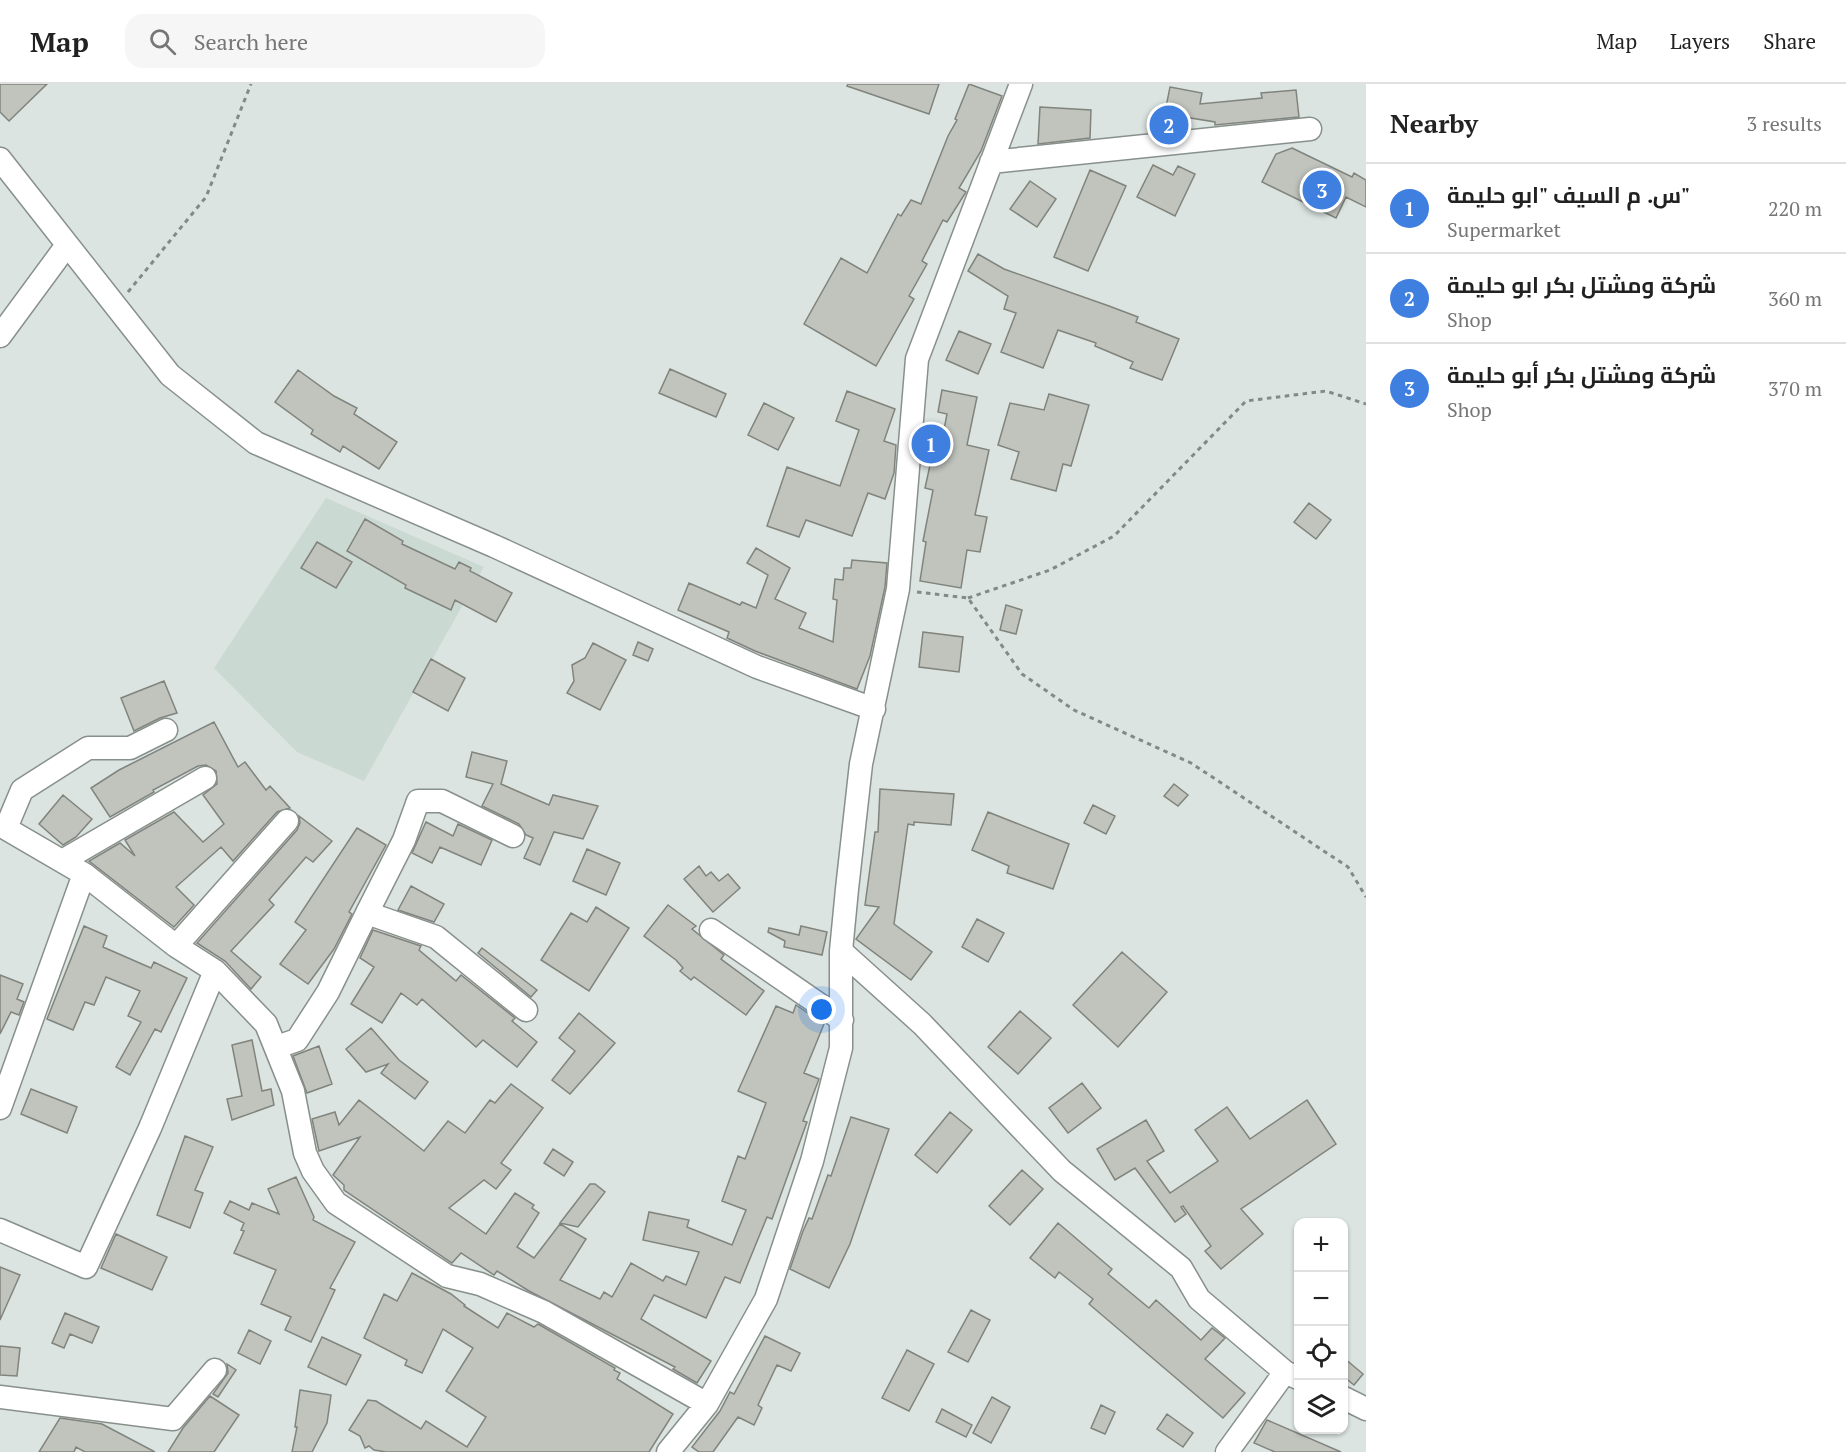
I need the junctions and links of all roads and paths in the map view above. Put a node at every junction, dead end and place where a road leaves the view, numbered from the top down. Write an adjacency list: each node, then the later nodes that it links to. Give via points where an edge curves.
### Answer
1 (250, 84): 7 (path, via 206,196)
2 (1021, 84): 5 (street)
3 (1310, 129): 5 (street)
4 (0, 159): 6 (street)
5 (991, 162): 10 (street, via 917,359)
6 (67, 245): 7 (street); 8 (street)
7 (116, 306): 12 (street, via 170,375 256,443 494,546 757,668)
8 (0, 336)
9 (1366, 405): 11 (path, via 1326,392 1246,401 1114,536 1050,570)
10 (898, 589): 11 (path); 12 (street)
11 (968, 598): 20 (path, via 1022,674 1074,710 1191,763 1347,867)
12 (874, 709): 24 (street, via 861,765)
13 (166, 730): 16 (street, via 130,748 88,748 22,790)
14 (206, 778): 18 (street)
15 (286, 821): 23 (street)
16 (3, 827): 18 (street)
17 (513, 836): 21 (street, via 442,801 418,801 404,840)
18 (63, 861): 19 (street)
19 (84, 874): 23 (street); 29 (street)
20 (1366, 897)
21 (367, 912): 26 (street, via 435,937); 28 (street, via 328,992 297,1040)
22 (711, 930): 27 (street)
23 (176, 946): 25 (street)
24 (841, 951): 27 (street); 32 (street, via 922,1024 1062,1171 1181,1268 1199,1299)
25 (215, 971): 28 (street, via 266,1024); 30 (street, via 150,1128 86,1267)
26 (526, 1010)
27 (842, 1020): 35 (street, via 841,1048 812,1161 766,1299)
28 (277, 1047): 35 (street, via 293,1091 305,1153 336,1203 447,1276 480,1284 544,1312)
29 (0, 1108)
30 (0, 1230)
31 (215, 1370): 33 (street, via 173,1419)
32 (1292, 1375): 38 (street)
33 (0, 1397)
34 (1348, 1400): 36 (street)
35 (707, 1404): 37 (street)
36 (1366, 1408)
37 (668, 1452)
38 (1227, 1452)

